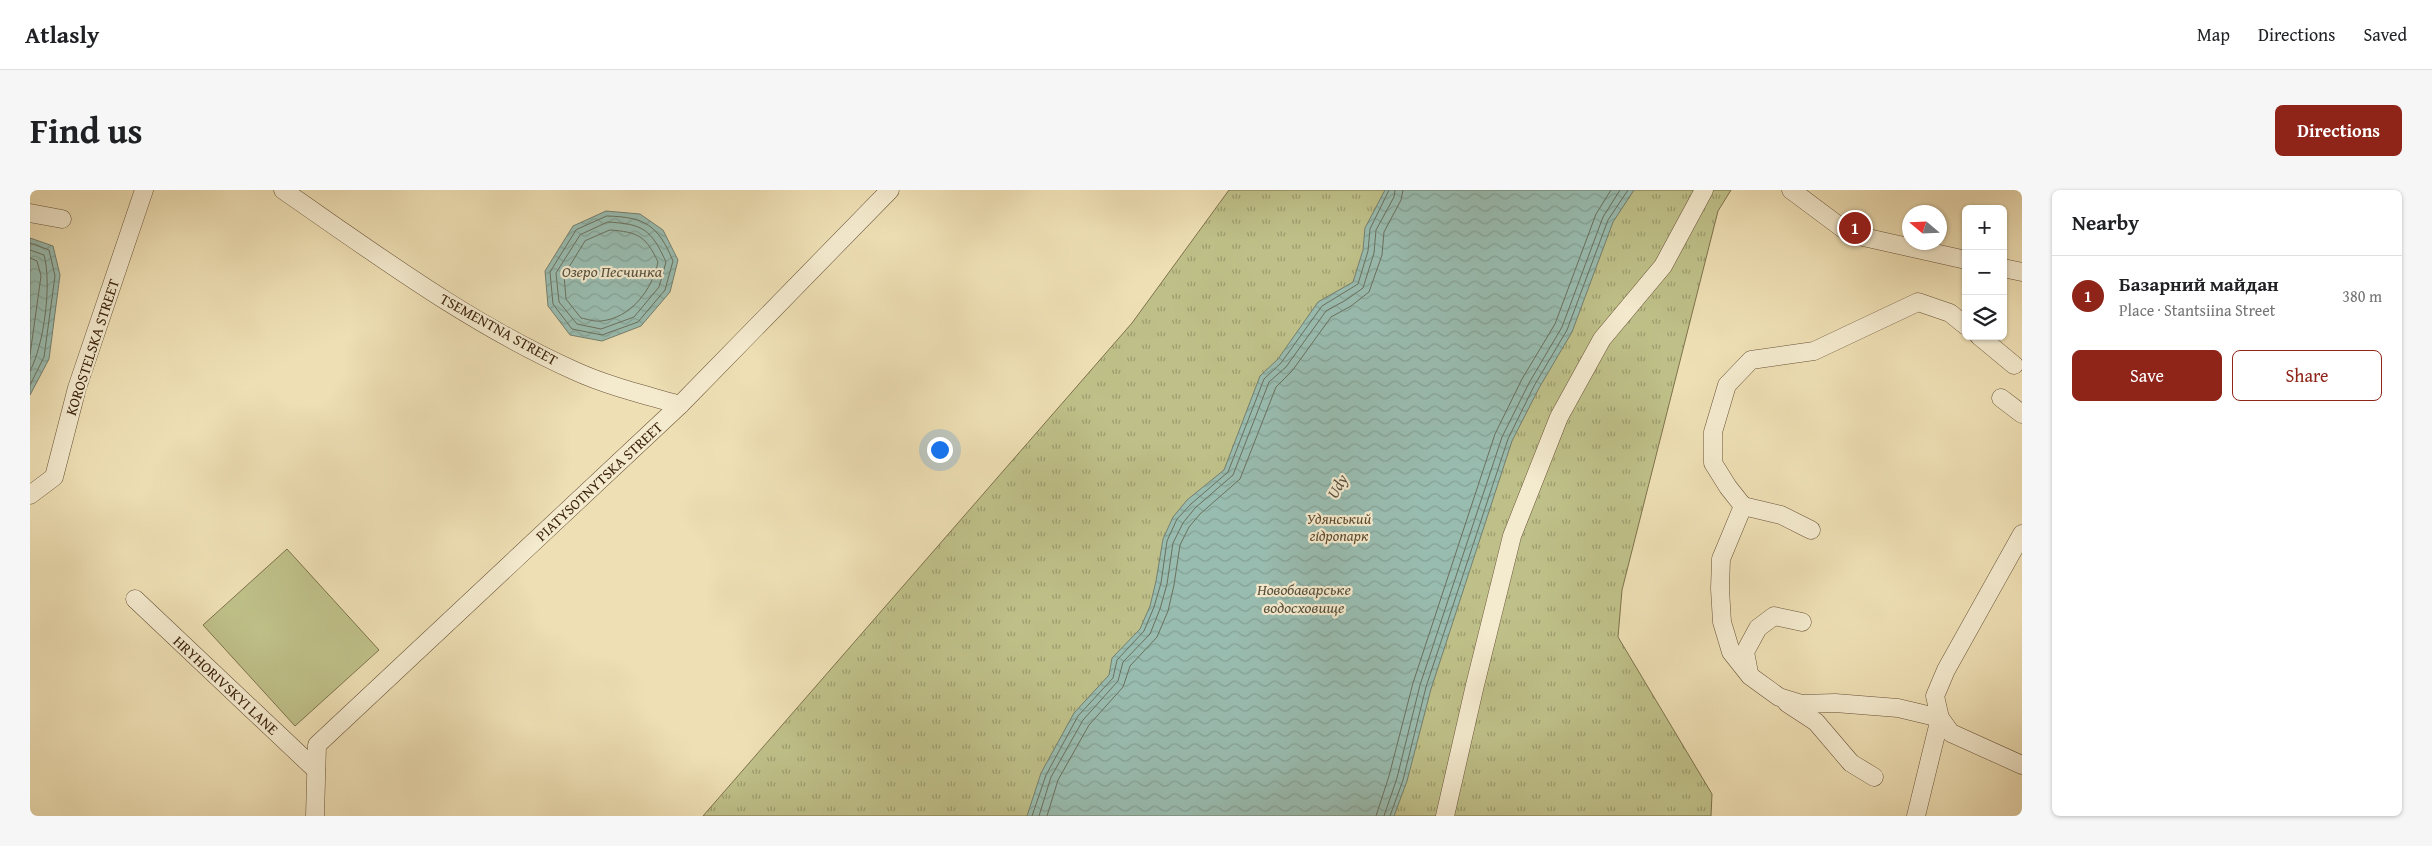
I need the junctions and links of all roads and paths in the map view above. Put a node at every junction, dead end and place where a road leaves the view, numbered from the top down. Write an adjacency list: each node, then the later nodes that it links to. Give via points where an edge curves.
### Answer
1 (144, 190): 17 (street, KOROSTELSKA STREET, via 77,388 54,477)
2 (283, 190): 15 (street, TSEMENTNA STREET, via 462,313 595,380)
3 (890, 190): 15 (street, PIATYSOTNYTSKA STREET)
4 (1704, 190): 30 (street, via 1662,266 1602,339 1559,416 1512,536)
5 (1791, 190): 8 (street, via 1850,234)
6 (30, 213): 7 (street)
7 (62, 219)
8 (1962, 259)
9 (2007, 269): 10 (street)
10 (2022, 272)
11 (1962, 323): 18 (street, via 1950,313 1918,302 1814,351 1751,360 1727,385 1713,432 1713,463)
12 (1984, 340): 13 (street)
13 (2014, 366)
14 (2001, 398): 16 (street)
15 (680, 405): 27 (street, PIATYSOTNYTSKA STREET, via 317,745)
16 (2022, 414)
17 (30, 494)
18 (1743, 506): 19 (street, via 1781,515); 23 (street, via 1721,559 1720,589 1722,622 1731,652)
19 (1811, 530)
20 (2022, 534): 25 (street, via 1946,670 1935,696)
21 (135, 600): 27 (street, HRYHORIVSKYI LANE)
22 (1802, 622): 23 (street, via 1774,616 1758,628 1745,652)
23 (1750, 676): 24 (street)
24 (1779, 697): 25 (street, via 1802,704 1898,708); 28 (street, via 1816,722 1851,763)
25 (1940, 718): 26 (street, via 1951,733); 31 (street)
26 (2022, 765)
27 (316, 770): 29 (street, PIATYSOTNYTSKA STREET)
28 (1874, 777)
29 (315, 816)
30 (1446, 816)
31 (1916, 816)

